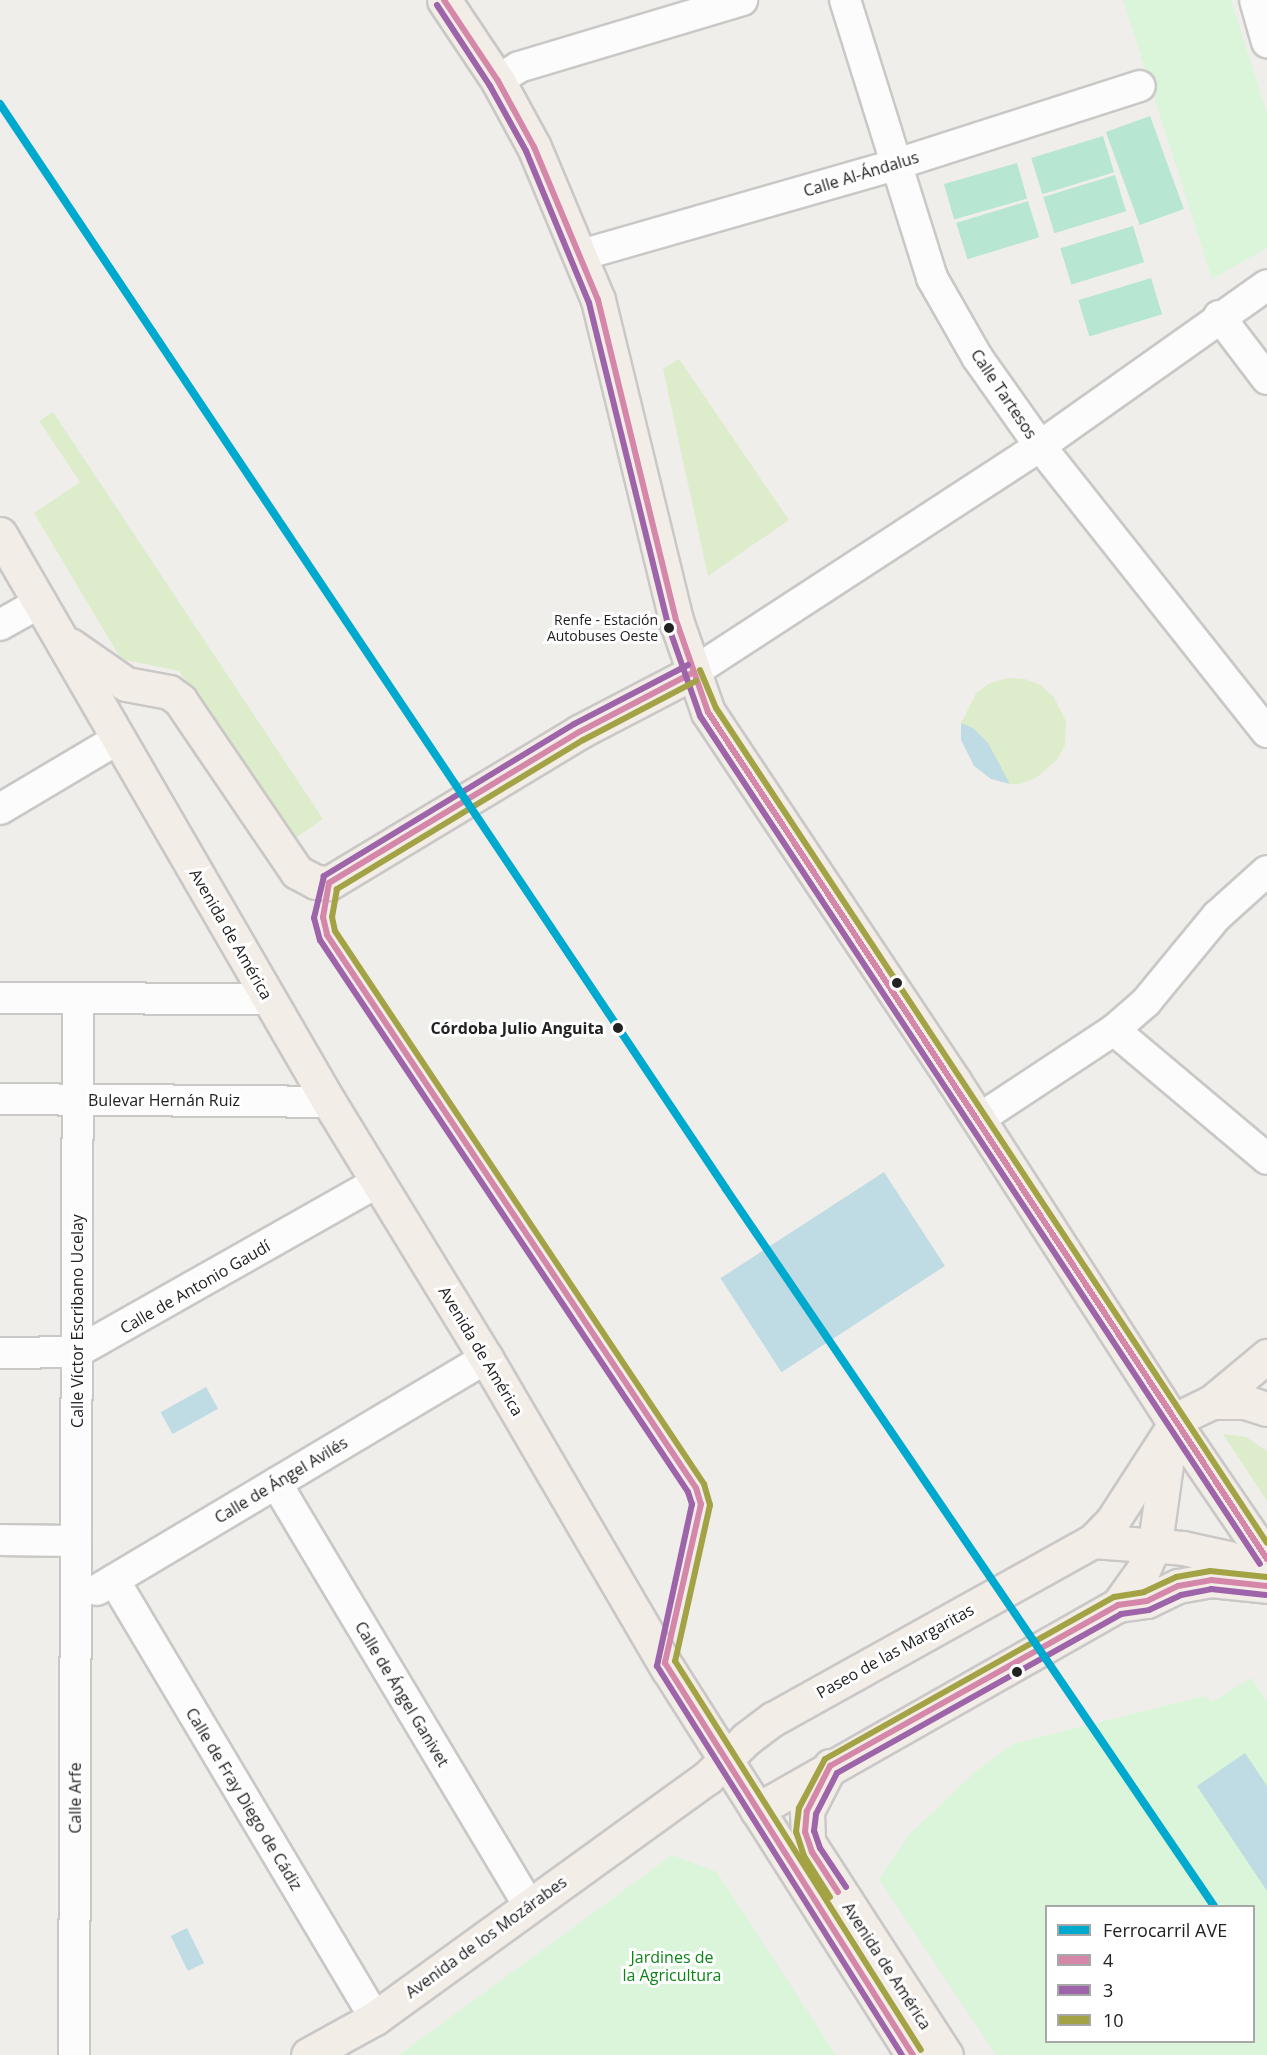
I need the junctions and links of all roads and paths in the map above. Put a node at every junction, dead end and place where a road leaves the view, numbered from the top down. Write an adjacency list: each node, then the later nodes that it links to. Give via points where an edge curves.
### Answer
1 (444, 0): 6 (main road)
2 (742, 0): 6 (street, via 519,67)
3 (845, 0): 8 (street, Calle Tartesos)
4 (1255, 0): 5 (street)
5 (1267, 40)
6 (498, 81): 9 (main road, via 543,165)
7 (1140, 86): 8 (street, Calle Al-Ándalus)
8 (894, 165): 9 (street, Calle Al-Ándalus); 13 (street, Calle Tartesos, via 932,278 977,357)
9 (581, 255): 18 (main road, via 598,300 676,623)
10 (1267, 285): 11 (street)
11 (1219, 316): 12 (street); 13 (street)
12 (1267, 379)
13 (1040, 446): 18 (street); 19 (street, Calle Tartesos)
14 (0, 534): 15 (main road, Avenida de América)
15 (41, 602): 16 (street); 17 (main road, Avenida de América)
16 (0, 624)
17 (62, 639): 18 (main road, Avenida de América, via 126,684 169,692 180,700 297,872 316,882 329,883 579,732); 20 (main road, Avenida de América)
18 (692, 673): 30 (main road, via 708,712)
19 (1267, 732)
20 (117, 739): 21 (street); 25 (main road, Avenida de América)
21 (0, 809)
22 (1264, 878): 26 (street, via 1216,916 1146,1002)
23 (0, 998): 24 (street)
24 (78, 998): 25 (street); 28 (street, Calle Víctor Escribano Ucelay)
25 (268, 999): 29 (main road, Avenida de América)
26 (1114, 1030): 30 (street); 31 (street)
27 (0, 1100): 28 (street, Bulevar Hernán Ruiz)
28 (78, 1100): 29 (street, Bulevar Hernán Ruiz); 33 (street, Calle Víctor Escribano Ucelay)
29 (329, 1102): 32 (main road, Avenida de América)
30 (979, 1119): 39 (main road)
31 (1267, 1159)
32 (378, 1182): 33 (street, Calle de Antonio Gaudí); 36 (main road, Avenida de América)
33 (77, 1352): 34 (street, Calle de Antonio Gaudí); 42 (street, Calle Víctor Escribano Ucelay)
34 (0, 1353)
35 (1267, 1356): 37 (main road)
36 (486, 1358): 40 (street, Calle de Ángel Avilés); 51 (main road, Avenida de América)
37 (1212, 1402): 38 (main road, via 1245,1402); 39 (main road)
38 (1267, 1409)
39 (1175, 1424): 43 (main road, via 1113,1520); 44 (main road, via 1166,1457); 45 (main road)
40 (276, 1483): 47 (street, Calle de Ángel Avilés); 55 (street, Calle de Ángel Ganivet)
41 (0, 1540): 42 (street)
42 (76, 1541): 47 (street, via 91,1568); 49 (street, Calle Arfe)
43 (1093, 1541): 44 (main road); 51 (main road, Paseo de las Margaritas, via 773,1719)
44 (1155, 1543): 46 (main road, via 1228,1558); 50 (main road, via 1143,1570)
45 (1267, 1559)
46 (1267, 1574)
47 (114, 1580): 49 (street, Calle de Ángel Avilés); 56 (street, Calle de Fray Diego de Cádiz)
48 (1267, 1586): 50 (main road, via 1211,1580 1178,1586 1147,1601)
49 (76, 1602): 57 (street, Calle Arfe)
50 (1118, 1605): 52 (main road)
51 (725, 1761): 53 (main road, Avenida de América); 54 (main road, Paseo de las Margaritas)
52 (830, 1766): 53 (main road); 60 (main road, Avenida de América, via 807,1810 805,1832 812,1852)
53 (757, 1810): 59 (main road, Avenida de América)
54 (660, 1812): 55 (main road, Avenida de los Mozárabes)
55 (528, 1904): 56 (main road, Avenida de los Mozárabes)
56 (375, 2018): 58 (main road, Avenida de los Mozárabes)
57 (74, 2055)
58 (308, 2055)
59 (913, 2055)
60 (946, 2055)

